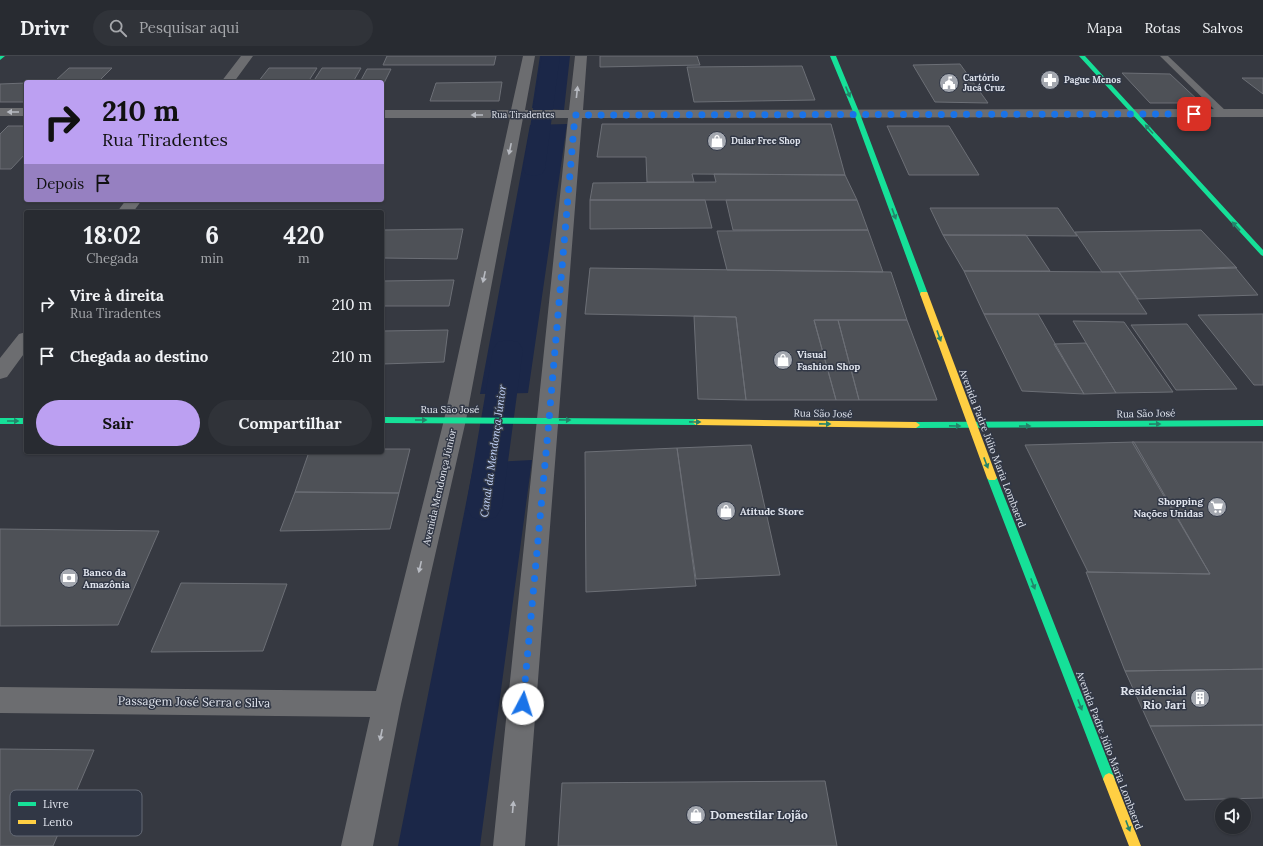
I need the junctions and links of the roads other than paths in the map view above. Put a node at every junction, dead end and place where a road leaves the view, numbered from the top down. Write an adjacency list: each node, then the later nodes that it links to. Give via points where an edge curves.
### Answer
1 (247, 56): 7 (street)
2 (529, 56): 15 (street, Avenida Mendonça Júnior)
3 (581, 56): 16 (street, one-way to 3)
4 (833, 56): 12 (main road, Avenida Padre Júlio Maria Lombaerd, one-way to 12)
5 (1082, 56): 13 (main road)
6 (1164, 56): 14 (lane)
7 (229, 80)
8 (0, 112): 9 (street, one-way to 8)
9 (24, 112)
10 (1263, 113): 14 (street, Rua Tiradentes)
11 (384, 114): 15 (street, Rua Tiradentes, one-way to 11)
12 (857, 114): 13 (street, Rua Tiradentes); 16 (street, Rua Tiradentes); 26 (main road, Avenida Padre Júlio Maria Lombaerd, one-way to 26)
13 (1135, 114): 14 (street, Rua Tiradentes); 17 (main road, one-way to 13)
14 (1224, 114)
15 (524, 115): 16 (street, Rua Tiradentes); 21 (street, Avenida Mendonça Júnior, one-way to 21)
16 (570, 115): 22 (street)
17 (1263, 254)
18 (24, 341): 19 (street)
19 (0, 372)
20 (384, 420): 21 (main road, Rua São José, one-way to 21)
21 (455, 420): 22 (main road, Rua São José); 28 (street, Avenida Mendonça Júnior, one-way to 28)
22 (549, 420): 26 (main road, Rua São José, one-way to 26); 30 (street, one-way to 22)
23 (0, 421): 24 (main road, one-way to 24)
24 (24, 421)
25 (1263, 423): 26 (main road, Rua São José, one-way to 25)
26 (972, 426): 31 (main road, Avenida Padre Júlio Maria Lombaerd, one-way to 31)
27 (0, 700): 28 (street, Passagem José Serra e Silva)
28 (387, 704): 29 (street, Avenida Mendonça Júnior, one-way to 29)
29 (356, 846)
30 (510, 846)
31 (1135, 846)

